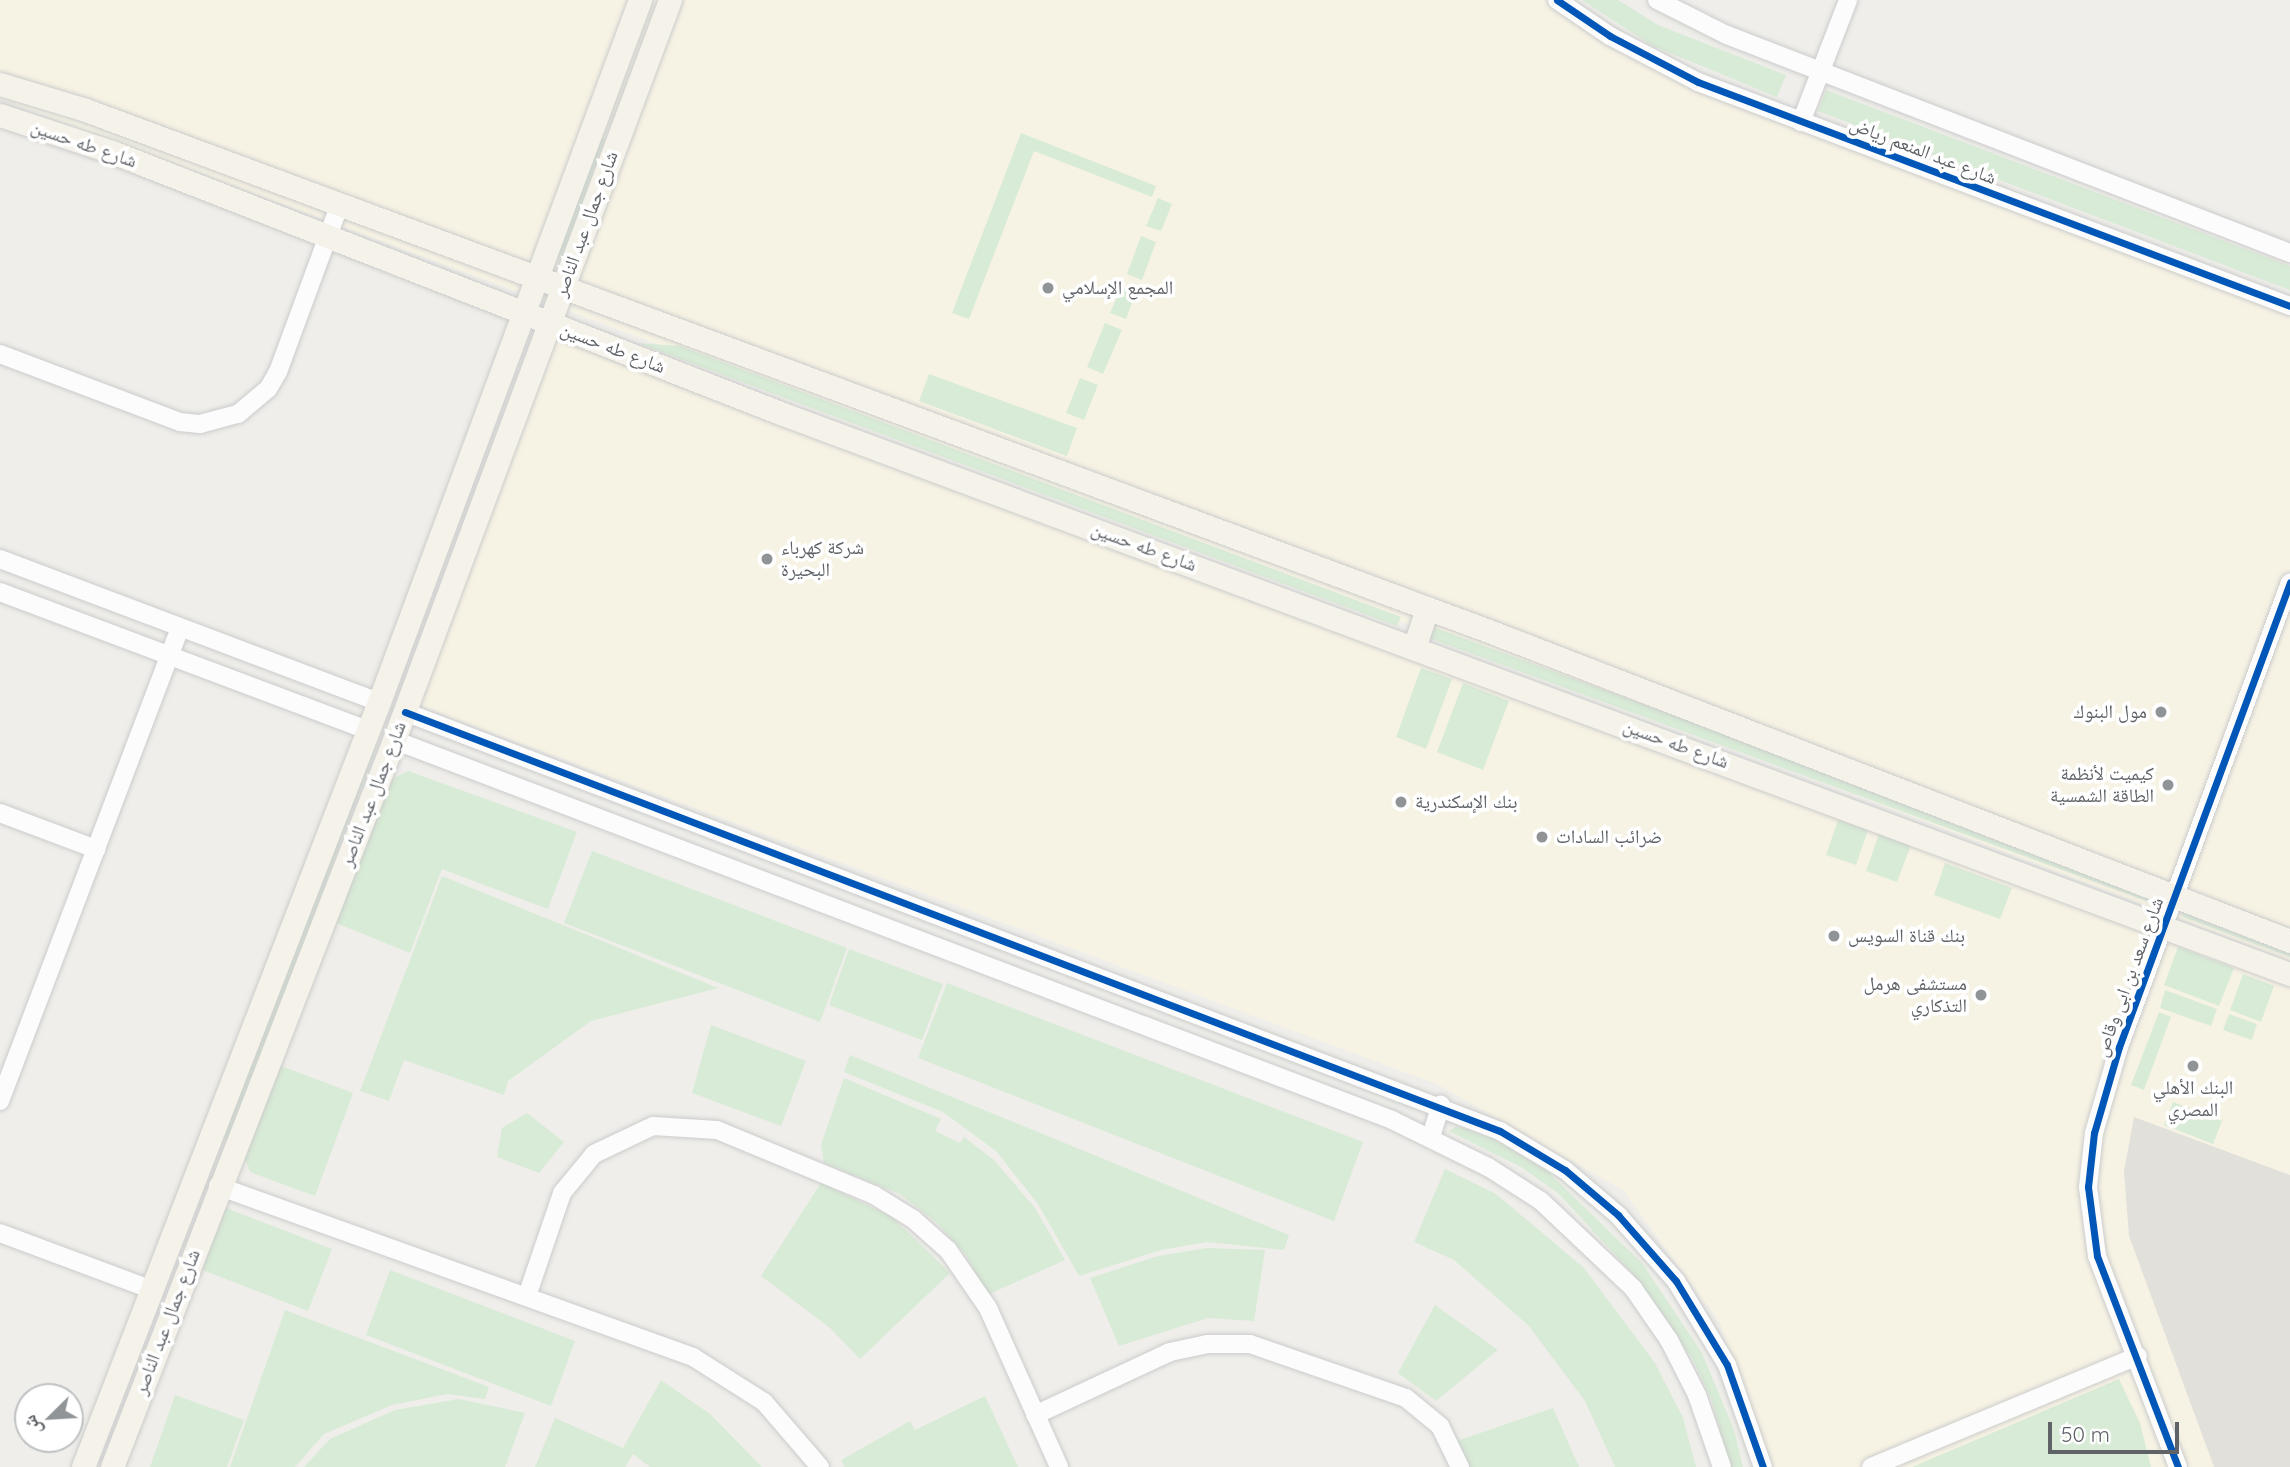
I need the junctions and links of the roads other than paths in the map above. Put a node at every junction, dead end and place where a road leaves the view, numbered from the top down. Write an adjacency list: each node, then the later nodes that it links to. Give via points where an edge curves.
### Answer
1 (640, 0): 11 (main road, شارع جمال عبد الناصر)
2 (670, 0): 12 (main road, شارع جمال عبد الناصر)
3 (1557, 0): 9 (street, شارع عبد المنعم رياض, via 1667,66)
4 (1657, 0): 6 (street, شارع عبد المنعم رياض)
5 (1848, 0): 6 (street)
6 (1819, 71): 9 (street); 14 (street, شارع عبد المنعم رياض)
7 (0, 84): 10 (main road, شارع طه حسين)
8 (0, 115): 13 (main road, شارع طه حسين)
9 (1801, 122): 17 (street, شارع عبد المنعم رياض)
10 (339, 206): 13 (street); 15 (main road, شارع طه حسين)
11 (561, 214): 12 (main road); 15 (main road, شارع جمال عبد الناصر)
12 (586, 222): 16 (main road, شارع جمال عبد الناصر)
13 (328, 235): 18 (main road, شارع طه حسين); 20 (street, via 278,372 255,403 229,418 180,422)
14 (2290, 253)
15 (537, 279): 16 (main road, شارع طه حسين); 18 (main road, شارع جمال عبد الناصر)
16 (562, 288): 19 (main road, شارع جمال عبد الناصر); 26 (main road, شارع طه حسين)
17 (2290, 306)
18 (525, 313): 19 (main road, شارع طه حسين); 21 (main road, شارع جمال عبد الناصر)
19 (551, 323): 22 (main road, شارع جمال عبد الناصر); 28 (main road, شارع طه حسين)
20 (0, 354)
21 (472, 454): 22 (main road); 30 (main road, شارع جمال عبد الناصر)
22 (498, 464): 31 (main road, شارع جمال عبد الناصر)
23 (0, 559): 27 (street)
24 (2290, 583): 36 (street, شارع سعد بن ابى وقاص)
25 (0, 592): 29 (street)
26 (1427, 609): 28 (main road); 36 (main road, شارع طه حسين)
27 (180, 628): 29 (street); 30 (street)
28 (1414, 648): 37 (main road, شارع طه حسين)
29 (169, 656): 32 (street); 35 (street)
30 (379, 702): 32 (main road, شارع جمال عبد الناصر)
31 (405, 712): 33 (main road, شارع جمال عبد الناصر); 45 (street)
32 (368, 730): 39 (main road, شارع جمال عبد الناصر)
33 (394, 740): 40 (main road, شارع جمال عبد الناصر); 46 (street)
34 (0, 813): 35 (street)
35 (96, 849): 44 (street)
36 (2174, 898): 37 (street, شارع سعد بن ابى وقاص); 38 (main road, شارع طه حسين)
37 (2164, 926): 41 (main road, شارع طه حسين); 51 (street, شارع سعد بن ابى وقاص, via 2094,1133 2088,1187 2097,1256)
38 (2290, 941)
39 (278, 960): 40 (main road); 42 (main road, شارع جمال عبد الناصر)
40 (304, 970): 43 (main road, شارع جمال عبد الناصر)
41 (2290, 974)
42 (262, 998): 43 (main road); 49 (main road, شارع جمال عبد الناصر)
43 (288, 1009): 47 (main road, شارع جمال عبد الناصر)
44 (0, 1101)
45 (1441, 1105): 46 (street); 59 (street, via 1500,1131 1565,1170 1656,1255 1697,1311 1727,1365)
46 (1431, 1137): 58 (street, via 1541,1200 1633,1288 1669,1340 1697,1395)
47 (218, 1186): 50 (street); 54 (main road, شارع جمال عبد الناصر)
48 (0, 1233): 49 (street)
49 (150, 1289): 53 (main road, شارع جمال عبد الناصر)
50 (527, 1296): 52 (street, via 555,1208 582,1166 607,1144 637,1130 669,1124 702,1126 874,1195 931,1234 976,1287); 55 (street, via 718,1369 784,1421)
51 (2138, 1356): 60 (street); 61 (street, شارع سعد بن ابى وقاص)
52 (1035, 1415): 56 (street); 57 (street, via 1170,1352 1207,1343 1250,1344 1406,1398 1440,1426)
53 (83, 1467)
54 (112, 1467)
55 (820, 1467)
56 (1059, 1467)
57 (1460, 1467)
58 (1722, 1467)
59 (1763, 1467)
60 (1871, 1467)
61 (2178, 1467)

